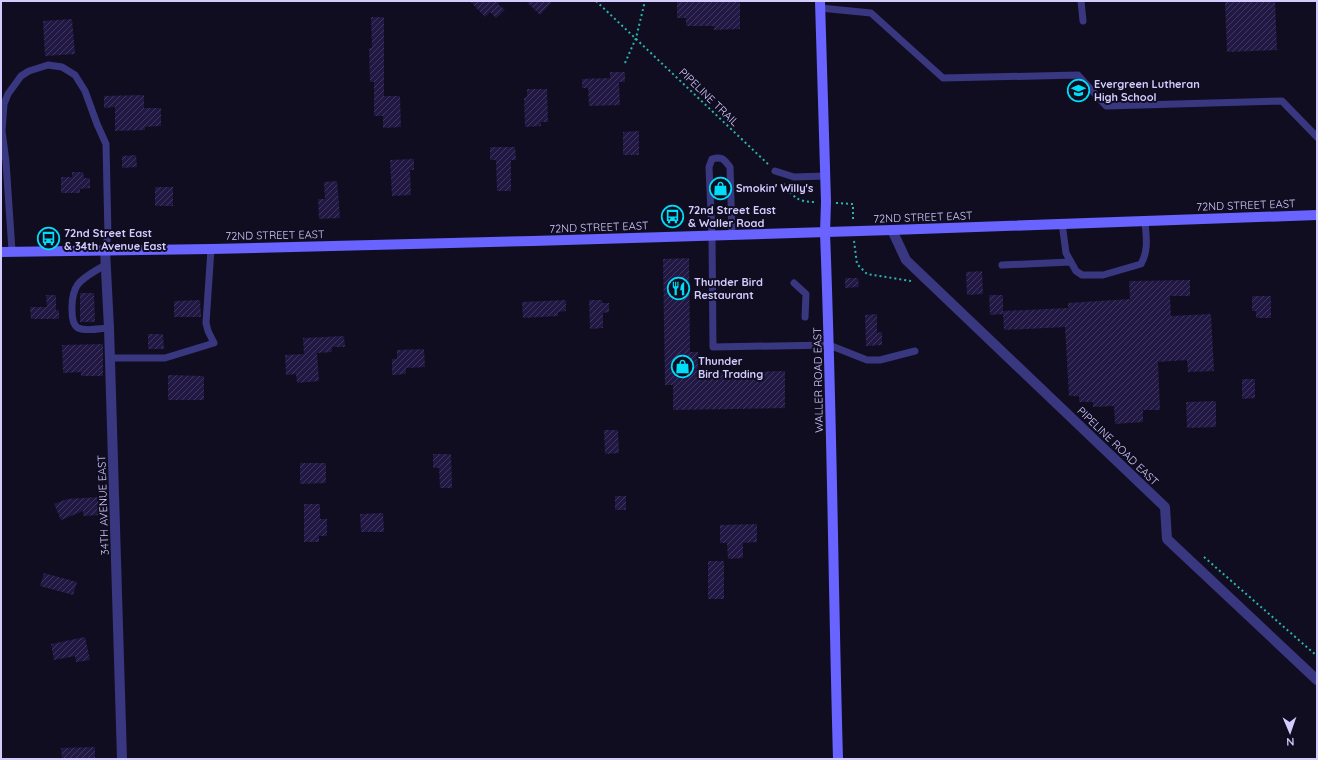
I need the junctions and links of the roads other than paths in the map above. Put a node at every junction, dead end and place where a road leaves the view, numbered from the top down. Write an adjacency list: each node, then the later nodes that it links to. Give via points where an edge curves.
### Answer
1 (1081, 1): 3 (lane)
2 (820, 5): 4 (lane, via 871,13 943,78 1078,75 1106,106 1282,101); 6 (main road, WALLER ROAD EAST)
3 (1083, 21)
4 (1317, 137)
5 (775, 171): 6 (lane, via 794,177)
6 (825, 176): 11 (main road, WALLER ROAD EAST)
7 (1317, 215): 8 (main road, 72ND STREET EAST)
8 (1145, 221): 9 (main road, 72ND STREET EAST); 18 (lane, via 1147,247 1146,256 1141,264 1104,275 1082,275)
9 (1062, 224): 10 (main road, 72ND STREET EAST); 18 (lane, via 1066,253)
10 (892, 230): 11 (main road, 72ND STREET EAST); 27 (street, PIPELINE ROAD EAST, via 906,260 1165,507 1167,539)
11 (825, 233): 12 (main road, 72ND STREET EAST); 24 (main road, WALLER ROAD EAST)
12 (732, 235): 13 (main road, 72ND STREET EAST); 13 (lane, via 730,167 725,160 718,157 712,159 709,167)
13 (712, 236): 14 (main road, 72ND STREET EAST); 24 (lane, via 714,347)
14 (211, 249): 15 (main road, 72ND STREET EAST); 26 (lane, via 206,323 214,343 165,358)
15 (105, 250): 17 (main road, 72ND STREET EAST); 17 (lane, via 108,236 106,144 86,91 75,75 62,67 48,65 21,76 4,104 1,122); 19 (street, 34TH AVENUE EAST)
16 (1, 252): 17 (main road, 72ND STREET EAST)
17 (12, 252)
18 (1070, 262): 20 (lane)
19 (105, 265): 23 (street, 34TH AVENUE EAST); 23 (lane, via 84,277 74,289 71,302 74,323 79,328)
20 (1002, 265)
21 (794, 283): 22 (lane, via 806,294)
22 (805, 317)
23 (109, 328): 26 (street, 34TH AVENUE EAST)
24 (829, 345): 25 (lane, via 867,360 880,360); 29 (main road, WALLER ROAD EAST)
25 (914, 351)
26 (110, 358): 28 (street, 34TH AVENUE EAST)
27 (1317, 680)
28 (122, 759)
29 (838, 759)

